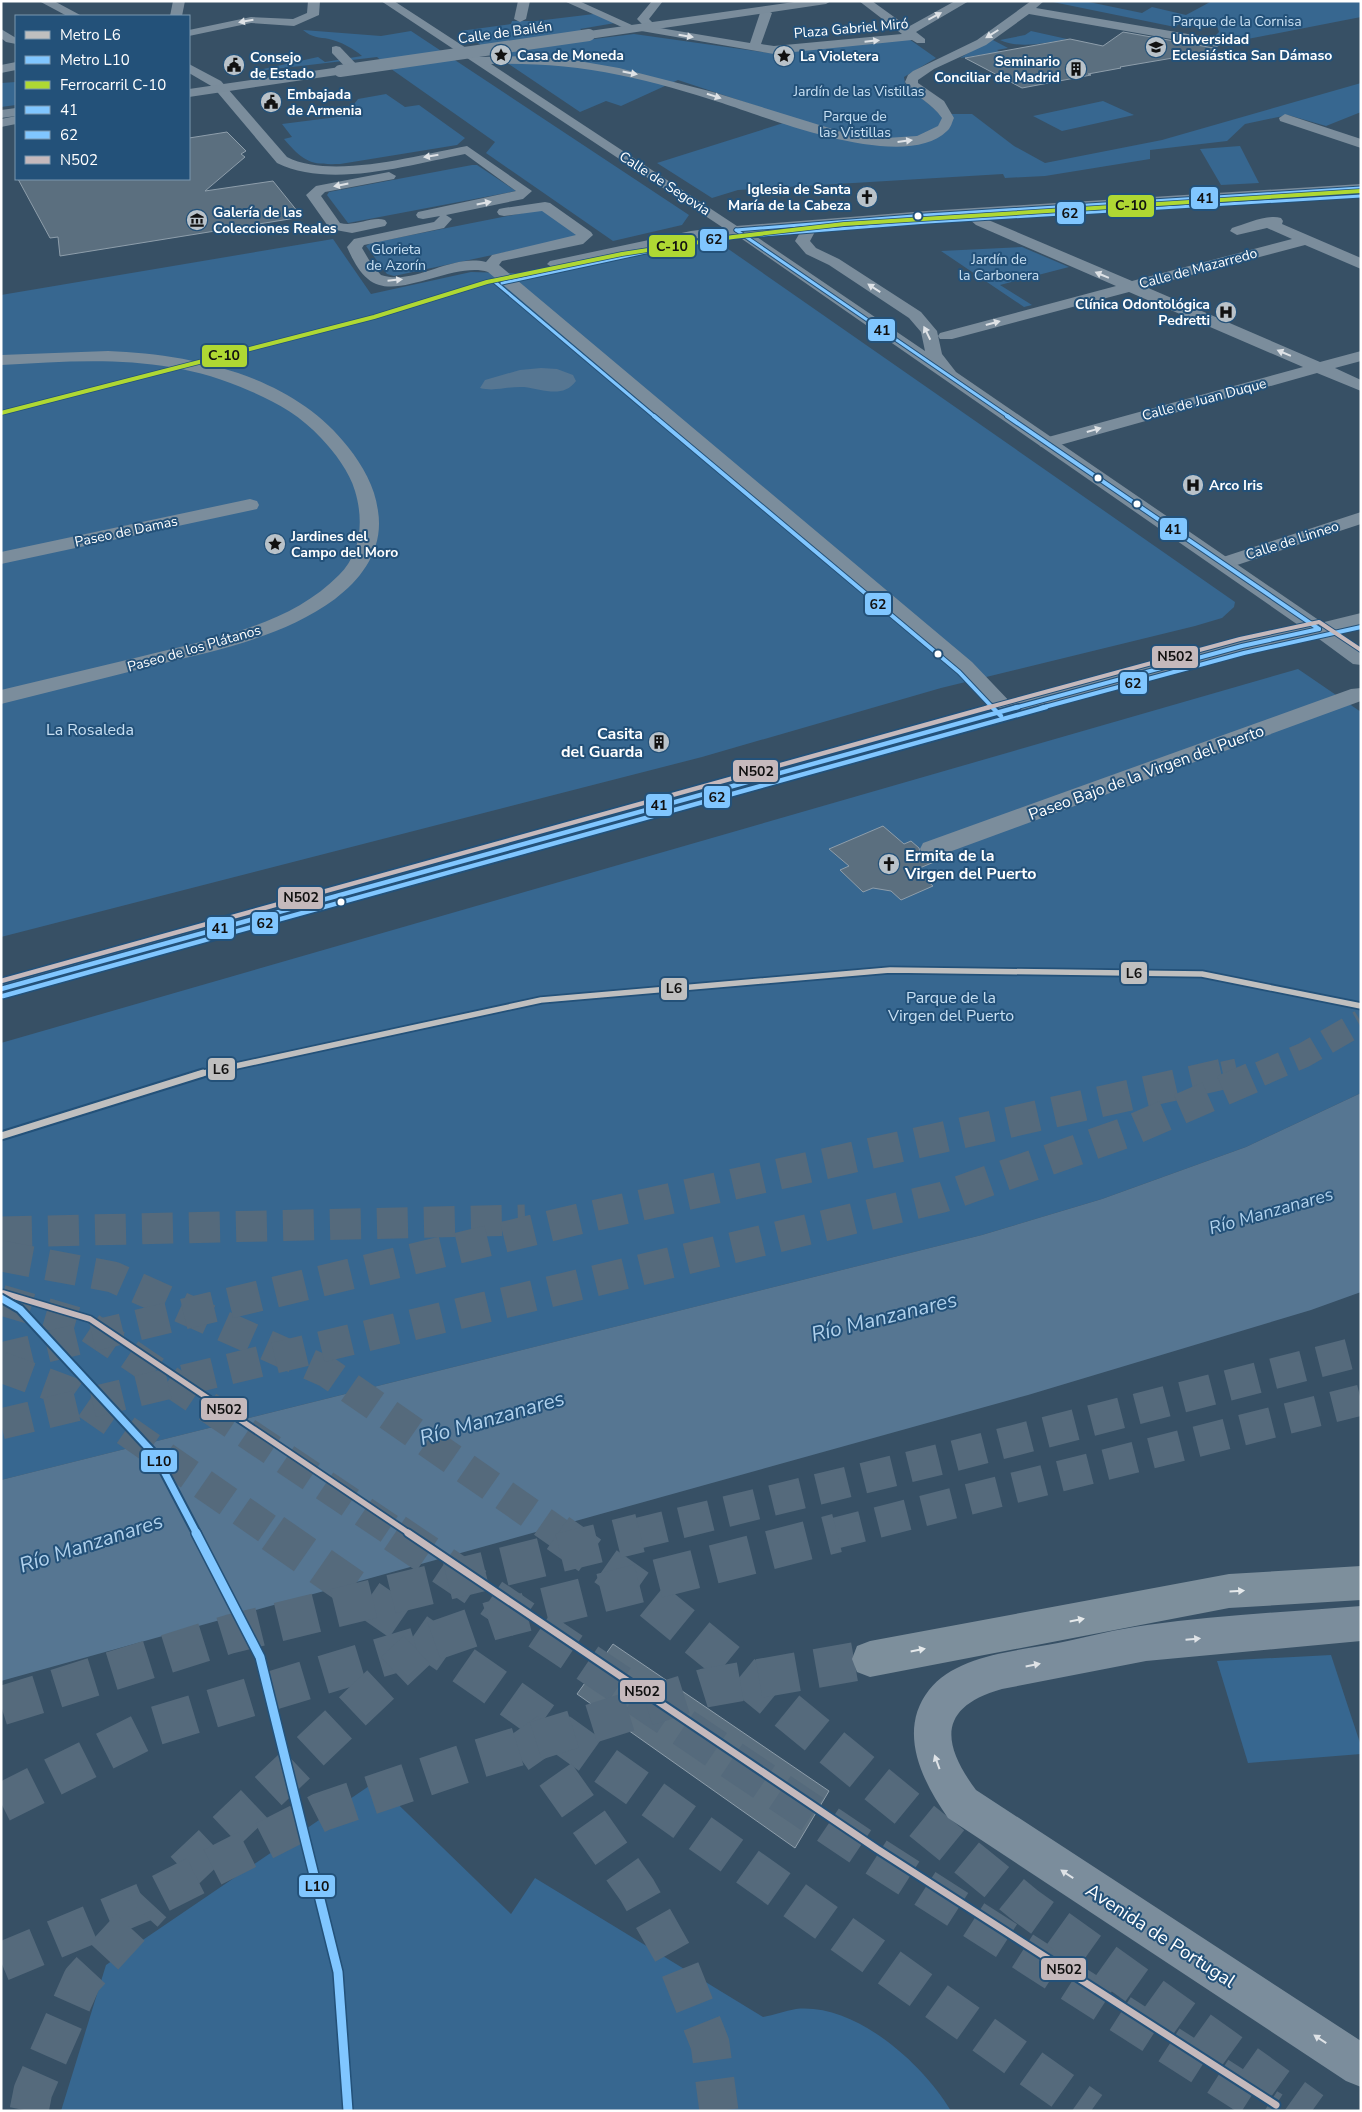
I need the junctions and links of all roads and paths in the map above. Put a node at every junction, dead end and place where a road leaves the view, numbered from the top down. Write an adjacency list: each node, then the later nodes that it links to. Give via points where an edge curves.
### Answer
1 (70, 1): 13 (street)
2 (179, 1): 18 (street)
3 (314, 1): 21 (street, one-way to 21, via 313,15 294,23 251,20)
4 (386, 1): 29 (street, Calle de Segovia)
5 (524, 1): 19 (street)
6 (593, 1): 14 (street)
7 (658, 1): 20 (street)
8 (801, 1): 15 (main road, Calle de Bailén)
9 (826, 1): 20 (main road, Calle de Bailén)
10 (864, 1): 22 (street)
11 (964, 1): 22 (street, one-way to 11)
12 (1039, 1): 16 (street)
13 (48, 3): 17 (street)
14 (575, 3): 20 (street, Plaza Gabriel Miró)
15 (768, 7): 20 (main road, Calle de Bailén); 26 (street)
16 (1027, 10): 24 (street); 28 (street, one-way to 28, via 961,53)
17 (74, 15)
18 (176, 15)
19 (520, 19)
20 (638, 26): 26 (street, Plaza Gabriel Miró, one-way to 26); 34 (main road, Calle de Bailén, bridge)
21 (190, 33)
22 (910, 34): 26 (street, Plaza Gabriel Miró, one-way to 22, via 774,50); 28 (street, Plaza Gabriel Miró)
23 (1, 42): 25 (street, via 5,51)
24 (1217, 43)
25 (15, 44)
26 (754, 47)
27 (336, 50): 33 (street)
28 (938, 52): 29 (street, one-way to 28, via 550,61 650,77 858,140 909,141 940,132 947,125 948,118 939,104 911,82)
29 (478, 61): 54 (street, Calle de Segovia)
30 (15, 66): 31 (street)
31 (1, 69)
32 (190, 69): 34 (street)
33 (356, 71)
34 (219, 86): 35 (main road, Calle de Bailén); 36 (main road, Calle de Bailén); 48 (street, via 282,160 291,166 325,171)
35 (190, 88)
36 (190, 93)
37 (15, 108): 38 (street)
38 (1, 110)
39 (15, 112): 40 (main road)
40 (1, 114)
41 (15, 116): 43 (main road)
42 (1285, 118): 46 (street)
43 (1, 119)
44 (15, 120): 45 (street)
45 (1, 123)
46 (1361, 144)
47 (396, 162): 48 (street); 49 (street, via 383,167); 52 (street, one-way to 47, via 518,196 526,190 467,150)
48 (352, 168): 49 (street)
49 (383, 170): 52 (street, one-way to 52, via 389,176 321,189 313,195 335,226 345,229)
50 (1361, 188): 51 (main road)
51 (969, 213): 53 (main road); 61 (street, one-way to 51, via 981,222)
52 (440, 216): 60 (street, one-way to 60, via 439,225 360,242 354,247 374,278 383,281 474,265 487,266); 60 (street, via 464,220 546,206 586,235 578,241 496,258 492,262)
53 (812, 224): 54 (main road); 66 (main road, one-way to 53, via 934,355 929,331 915,315 834,262 811,251 802,241)
54 (736, 230): 60 (street, via 691,235); 66 (main road, Calle de Segovia)
55 (1237, 232): 56 (street, via 1272,222)
56 (1305, 240): 58 (street); 61 (street, Calle de Mazarredo)
57 (1361, 247): 58 (street)
58 (1329, 250): 59 (street)
59 (1361, 264)
60 (497, 273): 78 (street, via 932,638)
61 (1130, 286): 62 (street, Calle de Mazarredo, one-way to 61); 65 (street, one-way to 61)
62 (946, 336)
63 (1361, 356): 65 (street, Calle de Juan Duque)
64 (1, 360): 77 (street, Paseo de los Plátanos, via 72,356 133,358 210,370 247,383 309,416 332,439 364,486 370,510 370,536 360,563 327,596 301,612 233,639)
65 (1318, 367): 67 (street); 68 (street, Calle de Juan Duque, one-way to 65)
66 (956, 380): 68 (main road, Calle de Segovia)
67 (1361, 386)
68 (1048, 443): 72 (main road, Calle de Segovia)
69 (250, 505): 71 (street, Paseo de Damas)
70 (1361, 518): 72 (street, Calle de Linneo)
71 (1, 558)
72 (1224, 563): 74 (main road, Calle de Segovia)
73 (1361, 619): 74 (street)
74 (1319, 630): 75 (main road, Calle de Segovia); 78 (main road, via 1242,646)
75 (1361, 659)
76 (1359, 694): 79 (street, Paseo Bajo de la Virgen del Puerto)
77 (1, 697)
78 (1006, 711): 80 (main road)
79 (932, 849)
80 (1, 989)
81 (1361, 1583): 83 (highway, one-way to 81, via 1229,1592)
82 (1361, 1623): 84 (street, Avenida de Portugal, one-way to 82, via 962,1804 946,1783 935,1758 931,1736 941,1706 956,1691 999,1672 1146,1643)
83 (870, 1659)
84 (1361, 2066)

